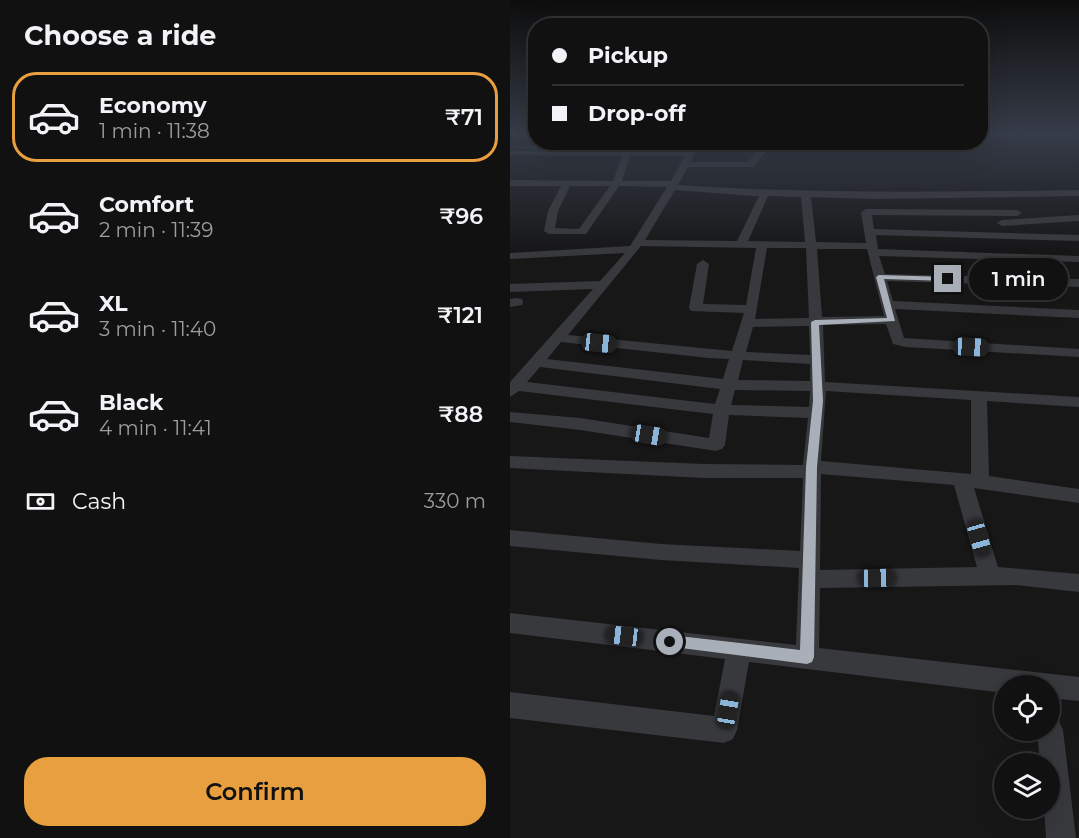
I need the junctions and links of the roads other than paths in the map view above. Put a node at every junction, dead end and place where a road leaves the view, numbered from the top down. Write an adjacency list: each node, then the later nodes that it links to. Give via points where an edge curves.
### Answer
1 (620, 173): 5 (street)
2 (680, 173): 6 (street)
3 (513, 183): 4 (street); 9 (street)
4 (567, 183): 5 (street); 5 (street, via 553,211 549,231 582,232)
5 (616, 184): 6 (street)
6 (673, 186): 7 (street, via 736,187); 20 (street)
7 (765, 193): 10 (street); 18 (street)
8 (1079, 193): 11 (street)
9 (510, 194)
10 (806, 194): 11 (street); 21 (street)
11 (863, 195): 12 (street)
12 (866, 212): 13 (street); 16 (street)
13 (1017, 213)
14 (1079, 218): 15 (street)
15 (994, 224)
16 (869, 232): 17 (street); 22 (street)
17 (1079, 238)
18 (741, 244): 19 (street); 20 (street)
19 (762, 245): 21 (street); 32 (street)
20 (636, 246): 23 (street); 28 (street)
21 (810, 246): 22 (street); 34 (street)
22 (872, 249): 24 (street); 26 (street)
23 (510, 256)
24 (1079, 259)
25 (703, 264): 32 (street, via 696,308)
26 (879, 277): 27 (street); 30 (street)
27 (1079, 283)
28 (604, 285): 29 (street); 35 (street)
29 (510, 288)
30 (888, 305): 31 (street); 33 (street)
31 (1079, 314)
32 (750, 316): 34 (street); 37 (street)
33 (892, 320): 34 (street); 36 (street, via 898,341 906,343)
34 (815, 322): 38 (street)
35 (559, 338): 37 (street); 39 (street)
36 (1079, 353)
37 (737, 356): 38 (street); 40 (street)
38 (816, 360): 41 (street)
39 (539, 362): 40 (street); 42 (street)
40 (729, 385): 41 (street); 45 (street)
41 (817, 386): 43 (street); 46 (street)
42 (513, 389): 45 (street)
43 (979, 396): 44 (street); 50 (street)
44 (1079, 402)
45 (722, 410): 46 (street); 47 (street, via 716,445)
46 (817, 413): 49 (street)
47 (510, 417)
48 (510, 462): 49 (street, via 704,471)
49 (812, 469): 50 (street); 53 (street)
50 (971, 480): 51 (street); 54 (street)
51 (1079, 496)
52 (510, 538): 53 (street)
53 (810, 570): 54 (street); 58 (street)
54 (990, 577): 55 (street)
55 (1079, 583)
56 (510, 623): 57 (street)
57 (739, 650): 58 (street); 62 (street, via 724,730)
58 (807, 657): 59 (street)
59 (994, 679)
60 (1060, 687): 61 (street)
61 (1079, 689)
62 (510, 705)
63 (1051, 741): 64 (street)
64 (1061, 838)

